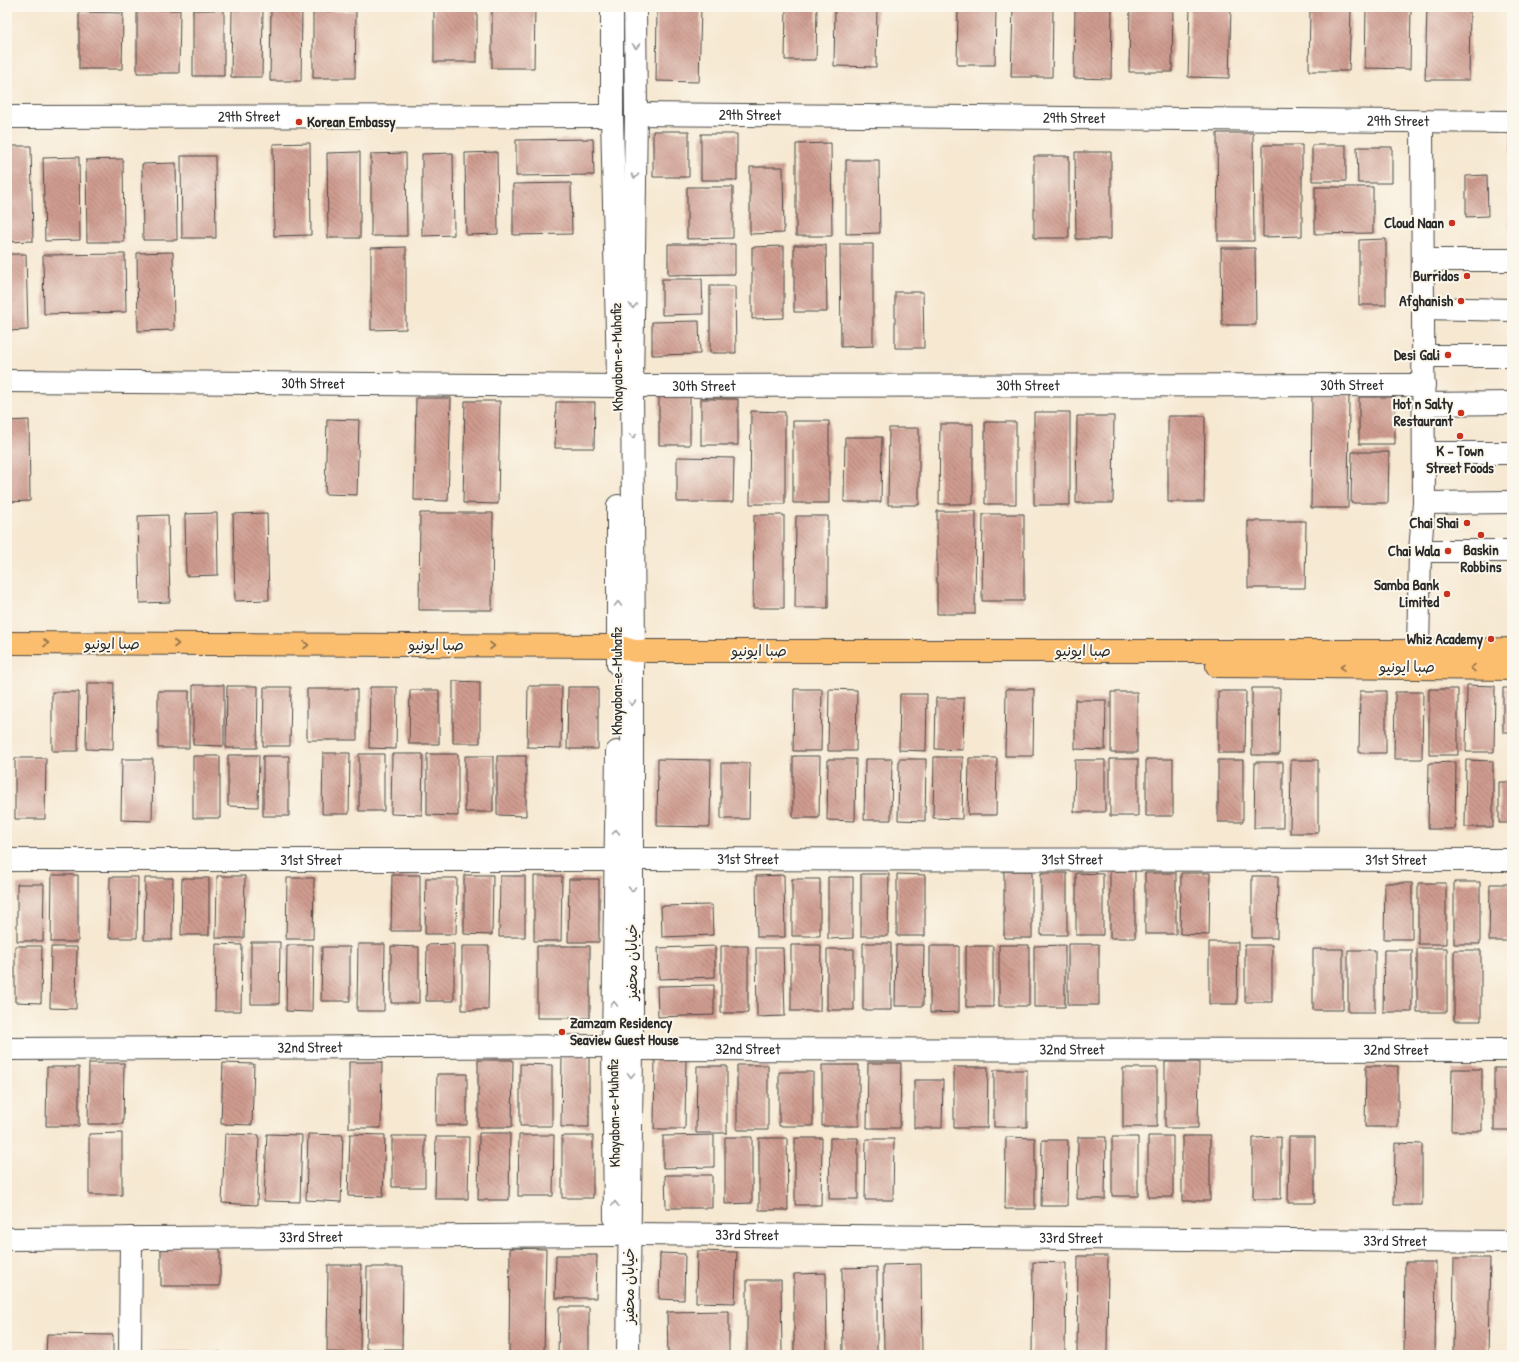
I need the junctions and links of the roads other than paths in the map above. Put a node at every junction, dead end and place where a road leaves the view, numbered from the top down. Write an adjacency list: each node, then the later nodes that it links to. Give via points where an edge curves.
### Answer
1 (612, 7): 4 (street, Khayaban-e-Muhafiz)
2 (635, 7): 3 (street, Khayaban-e-Muhafiz, one-way to 3)
3 (636, 114): 6 (street, 29th Street); 15 (street, Khayaban-e-Muhafiz, one-way to 15)
4 (612, 116): 5 (street, 29th Street); 15 (street, Khayaban-e-Muhafiz)
5 (7, 117)
6 (1422, 122): 7 (street, 29th Street); 8 (street)
7 (1512, 122)
8 (1424, 260): 9 (street); 10 (street)
9 (1512, 260)
10 (1424, 308): 11 (street); 12 (street)
11 (1512, 310)
12 (1424, 356): 13 (street); 16 (street)
13 (1512, 356)
14 (7, 381): 15 (street, 30th Street)
15 (625, 386): 16 (street, 30th Street); 26 (street, Khayaban-e-Muhafiz)
16 (1424, 394): 17 (street, 30th Street); 18 (street)
17 (1512, 403)
18 (1424, 453): 19 (street); 21 (street)
19 (1512, 453)
20 (1512, 502): 21 (street)
21 (1424, 503): 22 (street)
22 (1420, 551): 23 (street); 28 (street)
23 (1512, 551)
24 (7, 643): 26 (main road, صبا ایونیو, one-way to 26)
25 (1512, 649): 28 (main road, صبا ایونیو)
26 (625, 656): 27 (main road, صبا ایونیو); 28 (main road, صبا ایونیو); 31 (street)
27 (7, 658)
28 (1419, 659): 29 (main road, صبا ایونیو, one-way to 28)
29 (1512, 668)
30 (7, 860): 31 (street, 31st Street)
31 (623, 860): 32 (street, 31st Street); 33 (street, Khayaban-e-Muhafiz)
32 (1512, 860)
33 (622, 1047): 34 (street, 32nd Street); 35 (street, 32nd Street); 36 (street, Khayaban-e-Muhafiz)
34 (7, 1049)
35 (1512, 1050)
36 (622, 1153): 37 (street, خیابان محفیز)
37 (622, 1235): 38 (street, 33rd Street); 40 (street, 33rd Street); 42 (street); 43 (street, خیابان محفیز)
38 (131, 1238): 39 (street, 33rd Street); 41 (street)
39 (7, 1239)
40 (1512, 1242)
41 (130, 1355)
42 (614, 1355)
43 (628, 1355)

